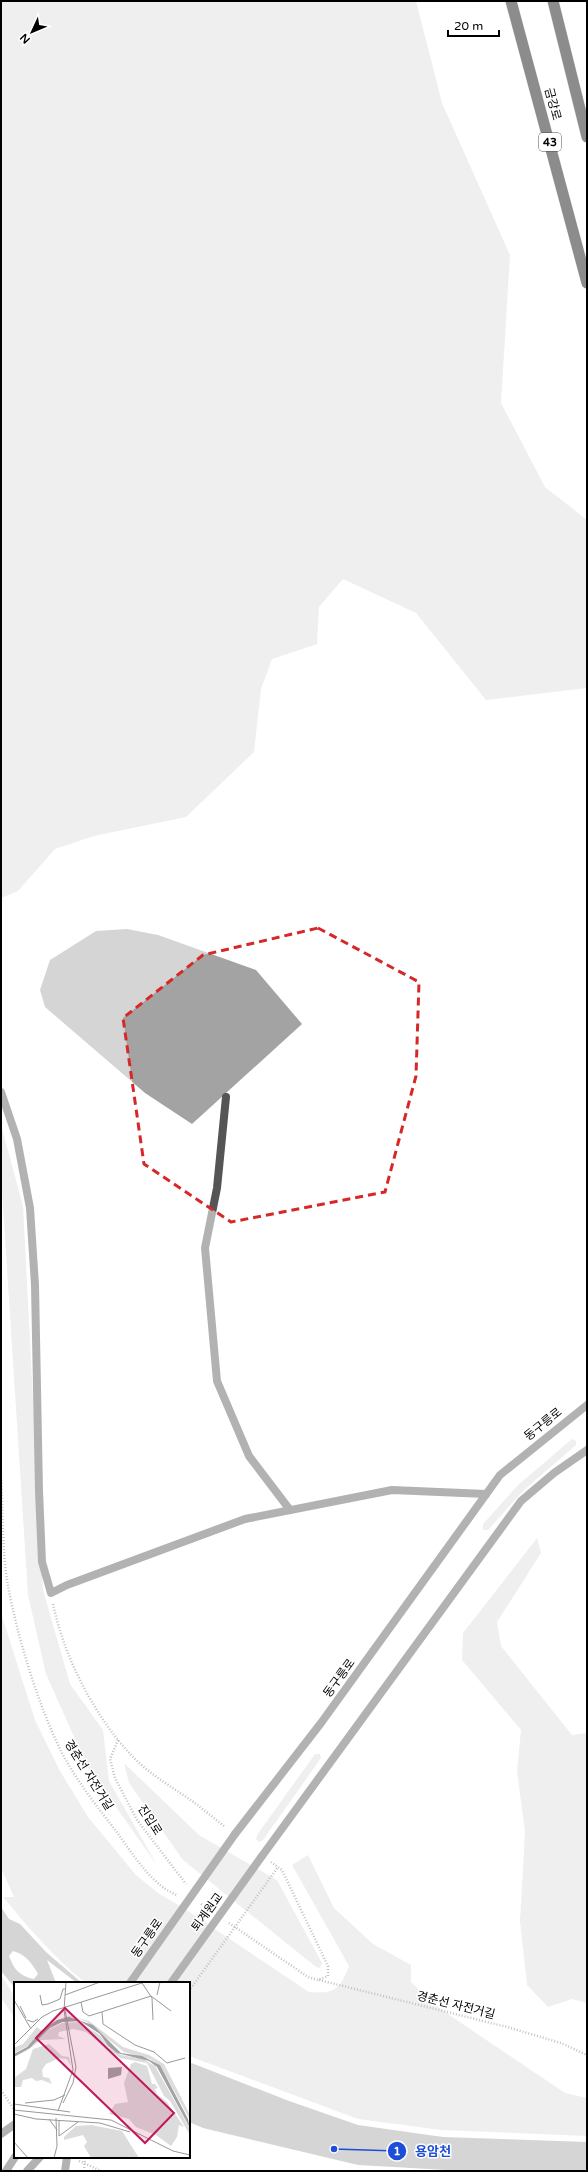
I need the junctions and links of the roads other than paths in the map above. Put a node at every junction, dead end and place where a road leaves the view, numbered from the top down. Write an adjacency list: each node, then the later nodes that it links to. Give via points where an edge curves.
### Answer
1 (511, 1): 4 (highway, 금강로 / 43)
2 (553, 1): 3 (highway, 금강로)
3 (587, 137)
4 (587, 284)
5 (1, 1092): 10 (street, via 17,1139 30,1208 35,1285 42,1562 51,1594 67,1585 245,1519)
6 (226, 1097): 10 (street, via 217,1188 205,1248 217,1381 249,1456)
7 (587, 1405): 9 (street, 동구릉로, via 500,1475)
8 (587, 1450): 12 (street, 퇴계원교, bridge, via 521,1501)
9 (486, 1494): 10 (street, via 392,1490); 11 (street, 동구릉로, bridge, via 321,1723 235,1834)
10 (290, 1510)
11 (131, 1982)
12 (172, 1982)
13 (14, 2125): 14 (street)
14 (2, 2133)
15 (14, 2158): 19 (street)
16 (39, 2158): 18 (street)
17 (71, 2158): 20 (street)
18 (29, 2170)
19 (6, 2171)
20 (66, 2171)

